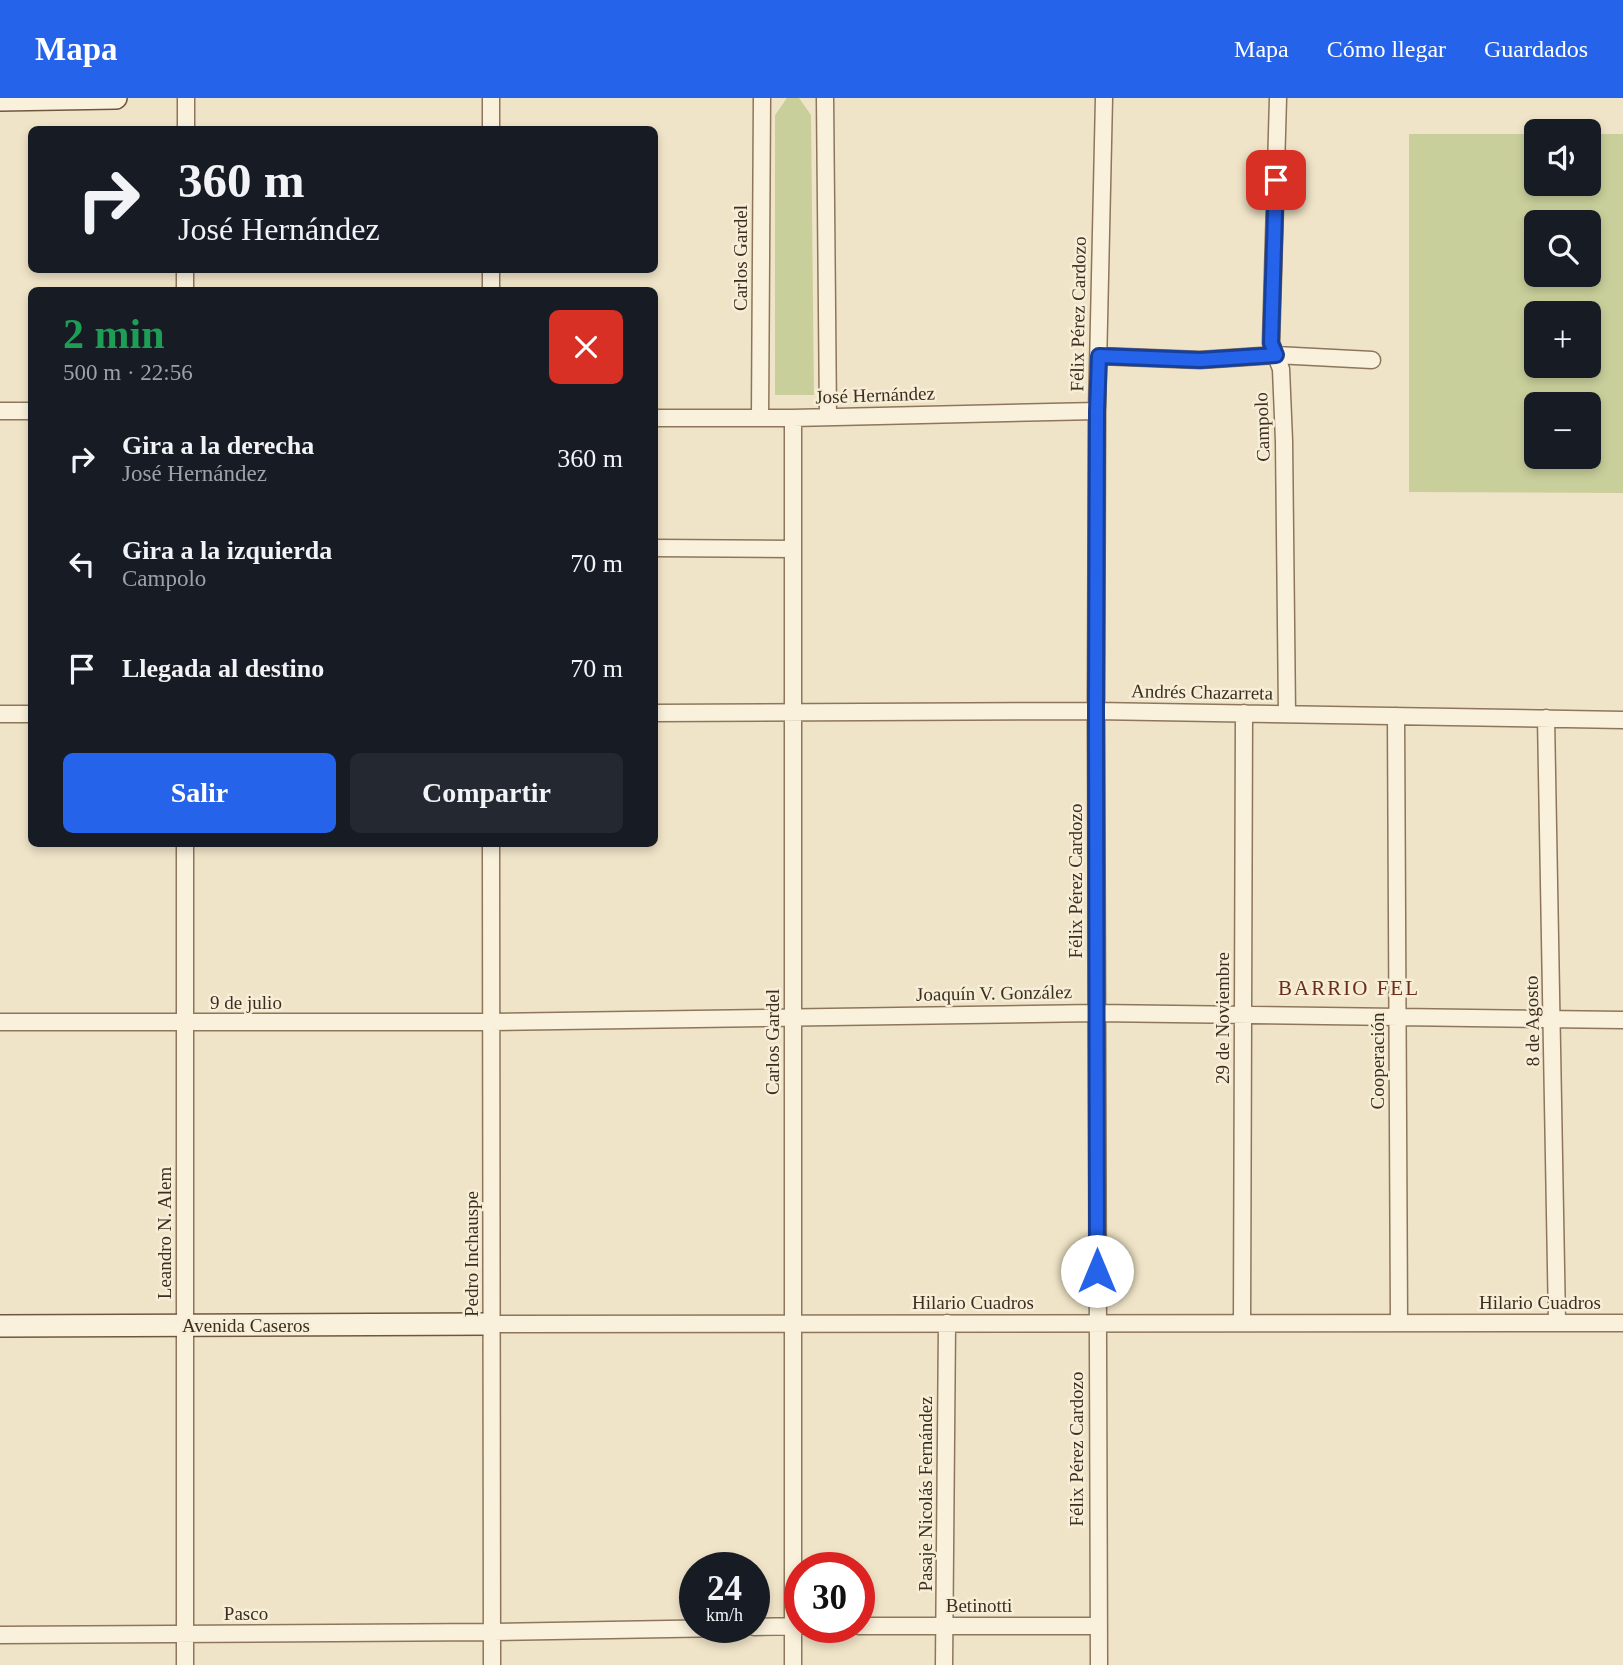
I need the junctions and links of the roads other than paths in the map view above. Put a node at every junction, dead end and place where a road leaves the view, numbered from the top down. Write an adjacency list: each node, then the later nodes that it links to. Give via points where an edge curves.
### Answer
1 (116, 98): 8 (main road)
2 (186, 98): 9 (street)
3 (491, 98): 10 (street)
4 (762, 98): 19 (street, Carlos Gardel)
5 (825, 98): 17 (street)
6 (1104, 98): 12 (street, Félix Pérez Cardozo)
7 (1278, 98): 11 (street, Campolo, via 1271,343)
8 (0, 100)
9 (186, 126)
10 (491, 126)
11 (1276, 355): 12 (street, via 1200,360); 13 (street); 29 (street, Campolo, via 1281,369 1284,441)
12 (1099, 356): 16 (street, Félix Pérez Cardozo)
13 (1372, 360)
14 (0, 411): 15 (street)
15 (28, 411)
16 (1097, 411): 17 (street, José Hernández); 23 (street, Félix Pérez Cardozo)
17 (828, 416): 20 (street, José Hernández)
18 (658, 418): 19 (street, José Hernández)
19 (760, 418): 20 (street, José Hernández)
20 (793, 418): 22 (street, Carlos Gardel)
21 (658, 548): 22 (street)
22 (793, 549): 25 (street, Carlos Gardel)
23 (1096, 711): 25 (street, Andrés Chazarreta); 26 (street, Andrés Chazarreta); 35 (street, Félix Pérez Cardozo)
24 (658, 713): 25 (street, Andrés Chazarreta)
25 (793, 713): 37 (street, Carlos Gardel)
26 (1244, 713): 29 (street, Andrés Chazarreta); 36 (street, 29 de Noviembre)
27 (0, 714): 28 (street)
28 (28, 714)
29 (1287, 714): 30 (street, Andrés Chazarreta)
30 (1396, 716): 31 (street, Andrés Chazarreta); 38 (street, Cooperación)
31 (1546, 718): 32 (street, Andrés Chazarreta); 39 (street, 8 de Agosto)
32 (1623, 720)
33 (185, 847): 43 (street, Leandro N. Alem)
34 (491, 847): 42 (street, Pedro Inchauspe)
35 (1096, 1013): 36 (street, Joaquín V. González); 37 (street, Joaquín V. González); 46 (street, Félix Pérez Cardozo)
36 (1243, 1015): 38 (street, Joaquín V. González); 47 (street, 29 de Noviembre)
37 (793, 1017): 42 (street, Joaquín V. González); 44 (street, Carlos Gardel)
38 (1398, 1017): 39 (street, Joaquín V. González); 48 (street, Cooperación)
39 (1553, 1020): 40 (street, Joaquín V. González); 49 (street, 8 de Agosto)
40 (1623, 1020)
41 (0, 1022): 43 (street, 9 de julio)
42 (491, 1022): 43 (street, 9 de julio); 51 (street, Pedro Inchauspe)
43 (185, 1023): 52 (street, Leandro N. Alem)
44 (793, 1322): 45 (street, Hilario Cuadros); 51 (street, Hilario Cuadros); 54 (street, Carlos Gardel)
45 (947, 1323): 46 (street, Hilario Cuadros); 56 (street, Pasaje Nicolás Fernández)
46 (1097, 1323): 47 (street, Hilario Cuadros); 57 (street, Félix Pérez Cardozo)
47 (1242, 1323): 48 (street, Hilario Cuadros)
48 (1399, 1323): 49 (street, Hilario Cuadros)
49 (1557, 1323): 50 (street, Hilario Cuadros)
50 (1623, 1323)
51 (492, 1324): 52 (main road, Avenida Caseros); 59 (street, Pedro Inchauspe)
52 (185, 1325): 53 (main road, Avenida Caseros); 60 (street, Leandro N. Alem)
53 (0, 1326)
54 (795, 1552)
55 (875, 1626): 56 (street, Betinotti)
56 (944, 1626): 57 (street, Betinotti); 66 (street, Pasaje Nicolás Fernández)
57 (1098, 1626): 67 (street, Félix Pérez Cardozo)
58 (679, 1629): 59 (street)
59 (492, 1632): 60 (street, Pasco); 64 (street, Pedro Inchauspe)
60 (185, 1634): 61 (street, Pasco); 63 (street, Leandro N. Alem)
61 (0, 1635)
62 (795, 1643): 65 (street, Carlos Gardel)
63 (185, 1665)
64 (492, 1665)
65 (793, 1665)
66 (944, 1665)
67 (1099, 1665)

